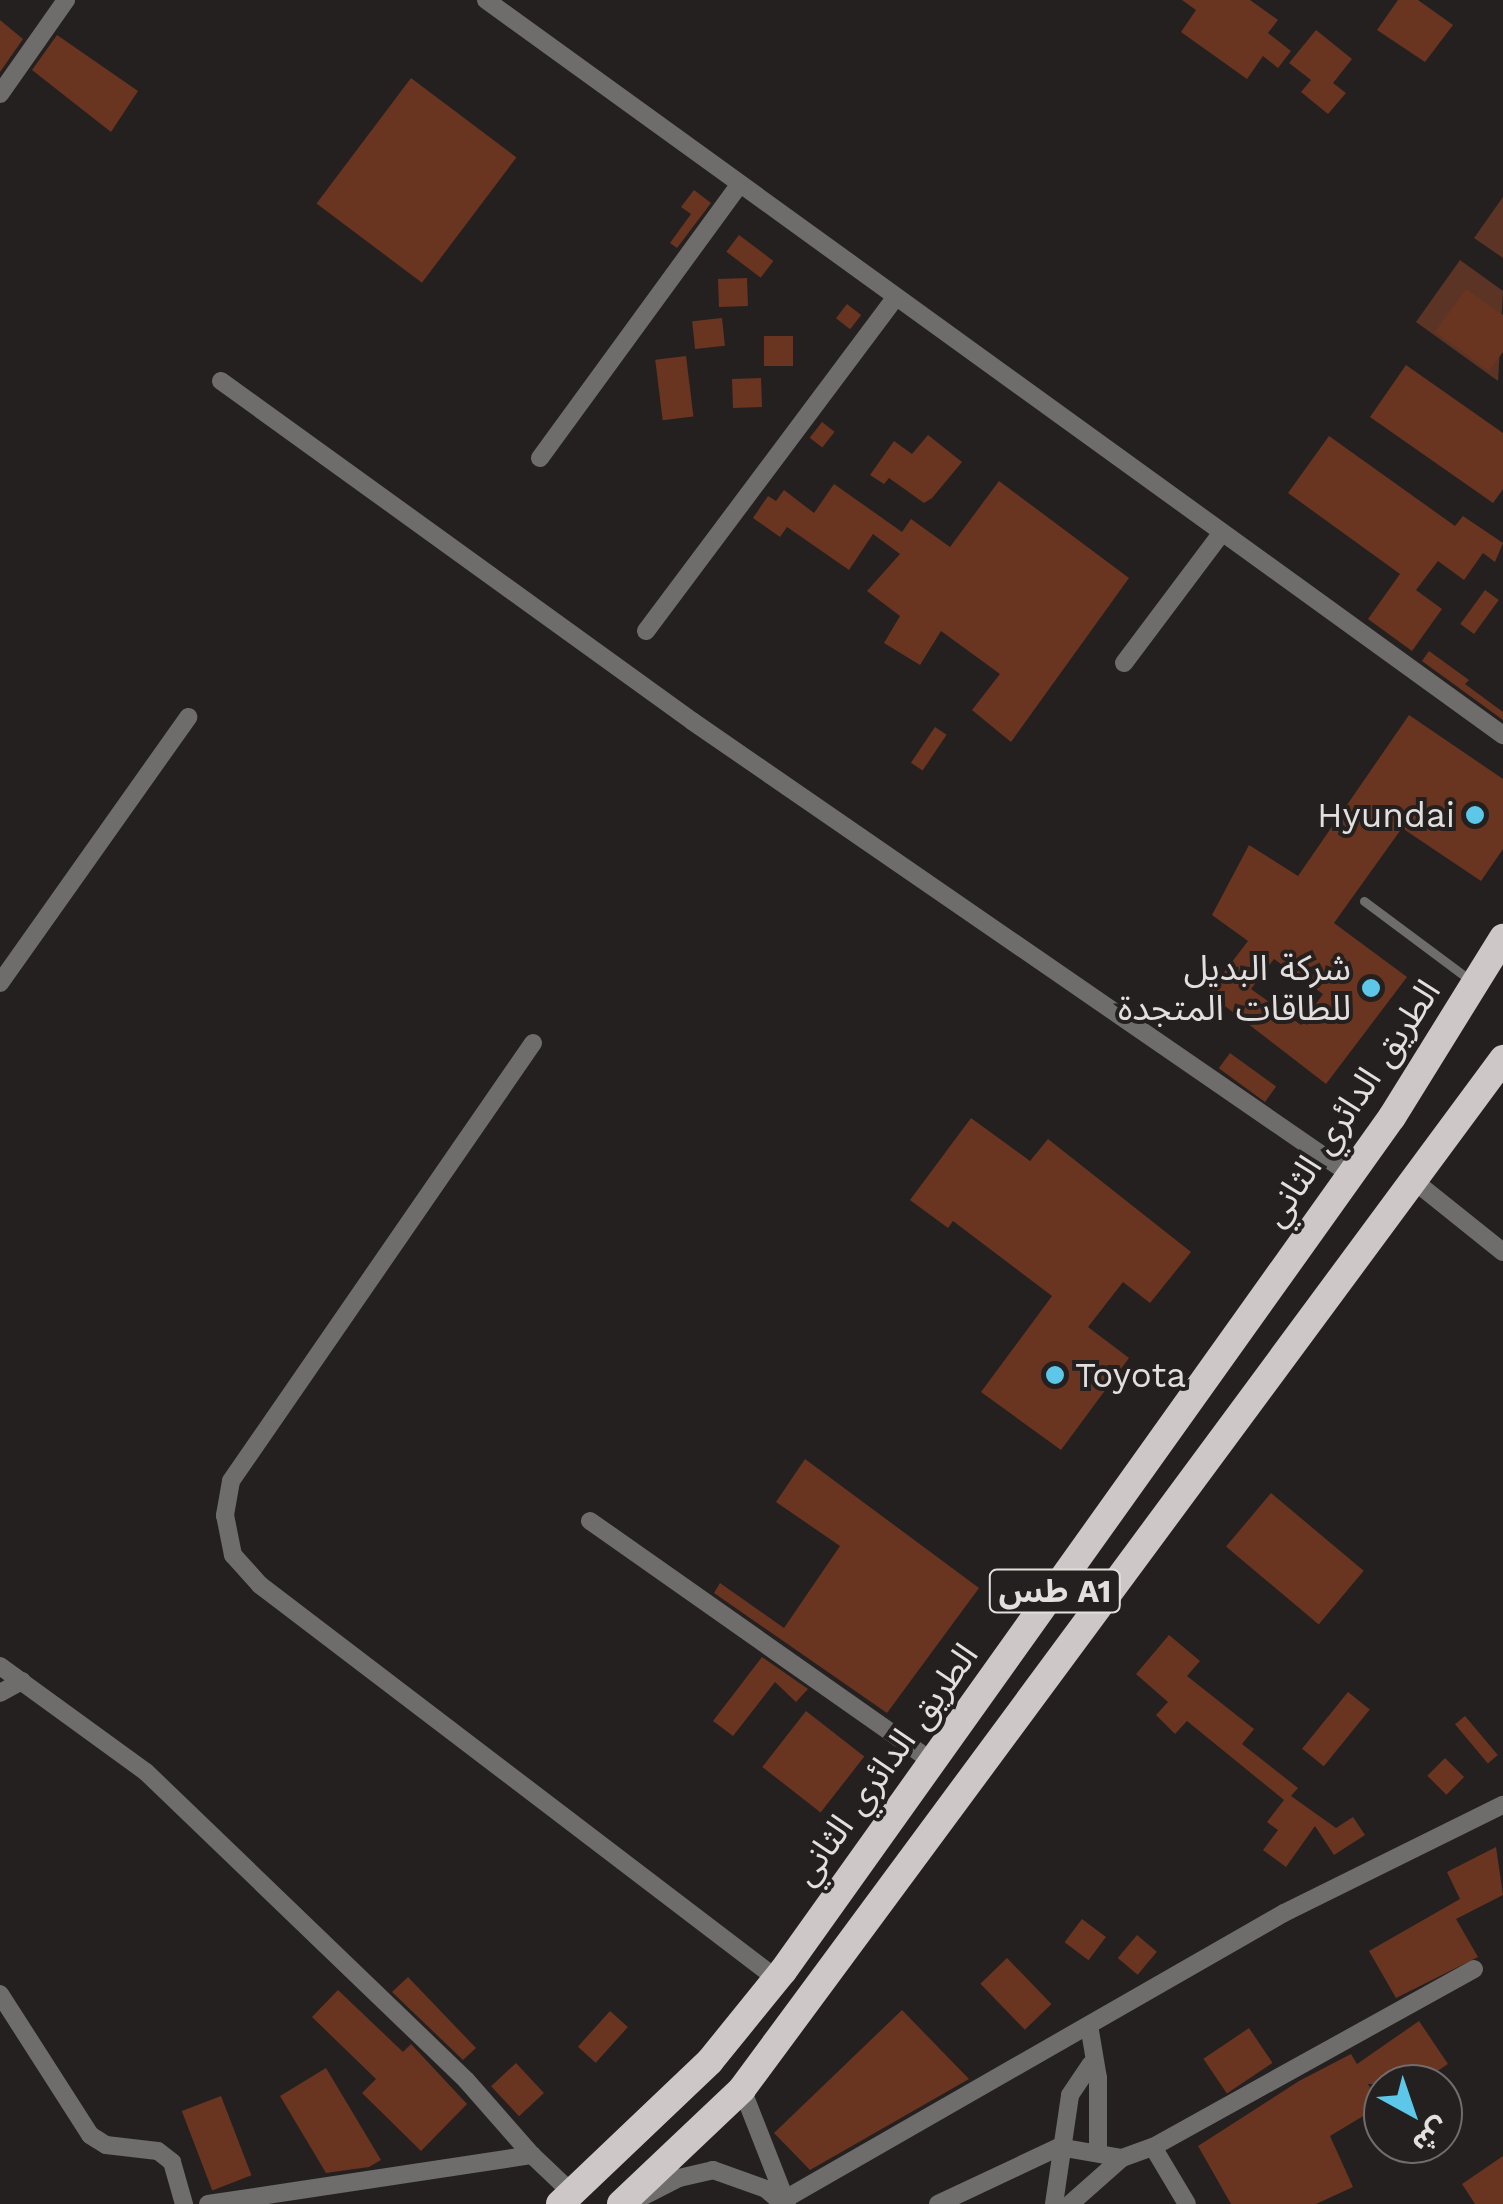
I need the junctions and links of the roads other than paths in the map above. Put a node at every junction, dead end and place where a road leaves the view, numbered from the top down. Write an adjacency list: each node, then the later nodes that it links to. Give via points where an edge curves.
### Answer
1 (66, 0): 3 (street)
2 (486, 0): 4 (street)
3 (0, 94)
4 (740, 184): 5 (street); 7 (street)
5 (894, 300): 8 (street); 9 (street)
6 (222, 380): 21 (street, via 692,721)
7 (540, 458)
8 (1221, 534): 10 (street); 12 (street)
9 (646, 630)
10 (1124, 663)
11 (188, 716): 16 (street)
12 (1503, 735)
13 (1364, 900): 17 (lane)
14 (1503, 938): 17 (highway, الطريق الدائري الثاني / طس A1)
15 (1503, 965): 20 (highway)
16 (0, 984)
17 (1476, 984): 20 (highway, الطريق الدائري الثاني / طس A1)
18 (534, 1043): 31 (street, via 230,1480 225,1514 233,1554 260,1585)
19 (1503, 1058): 22 (highway, طس A1)
20 (1392, 1117): 21 (highway, الطريق الدائري الثاني / طس A1)
21 (1351, 1175): 28 (highway, الطريق الدائري الثاني / طس A1)
22 (1413, 1180): 23 (street); 35 (highway, طس A1)
23 (1503, 1252)
24 (590, 1520): 28 (street)
25 (0, 1666): 26 (street)
26 (22, 1681): 27 (street); 39 (street, via 146,1772 466,2080)
27 (0, 1693)
28 (933, 1762): 31 (highway, الطريق الدائري الثاني / طس A1)
29 (1503, 1805): 33 (street, via 1284,1912)
30 (1474, 1969): 37 (street)
31 (776, 1979): 41 (highway, الطريق الدائري الثاني / طس A1, via 710,2061)
32 (0, 1994): 43 (street, via 90,2134 106,2145 158,2151 172,2162)
33 (1090, 2025): 34 (street); 42 (street)
34 (1091, 2064): 36 (street, via 1070,2095); 38 (street, via 1098,2078)
35 (742, 2089): 42 (street); 45 (highway, طس A1)
36 (1059, 2147): 38 (street); 47 (street); 48 (street)
37 (1153, 2147): 40 (street); 50 (street)
38 (1098, 2149): 40 (street)
39 (532, 2154): 41 (street); 44 (street)
40 (1122, 2158): 49 (street)
41 (566, 2199)
42 (785, 2202): 46 (street, via 713,2170 679,2178)
43 (184, 2204)
44 (208, 2204)
45 (621, 2204)
46 (630, 2204)
47 (938, 2204)
48 (1054, 2204)
49 (1070, 2204)
50 (1186, 2204)

